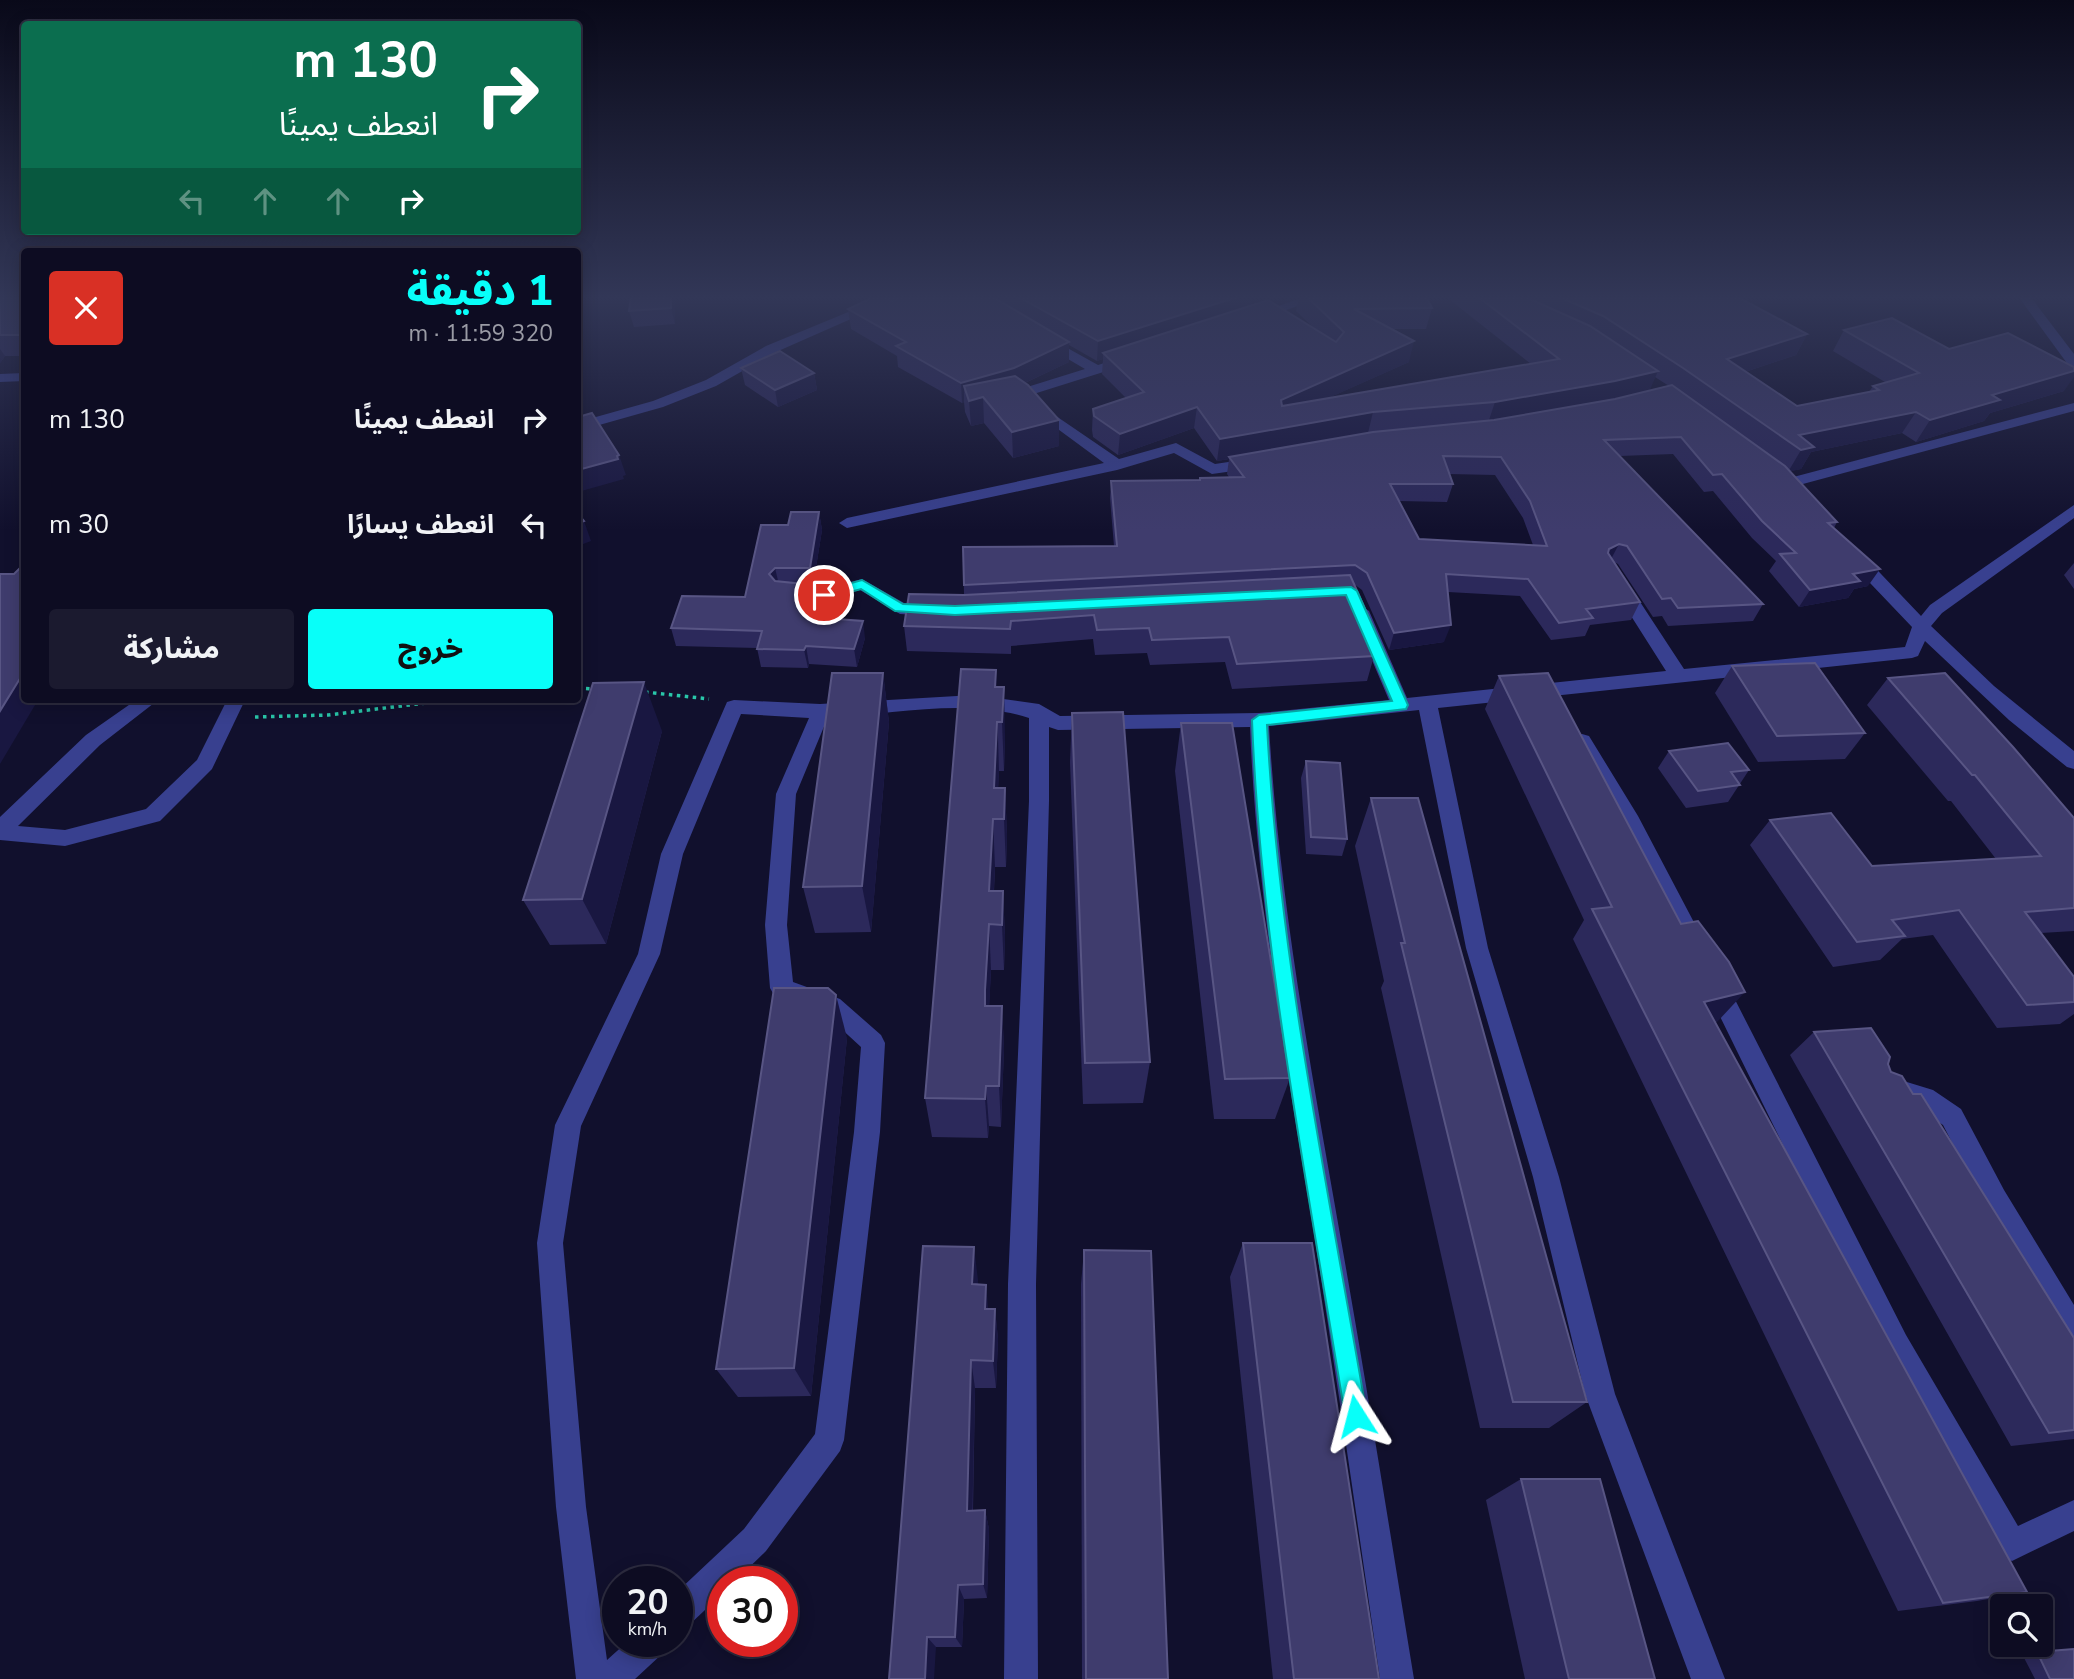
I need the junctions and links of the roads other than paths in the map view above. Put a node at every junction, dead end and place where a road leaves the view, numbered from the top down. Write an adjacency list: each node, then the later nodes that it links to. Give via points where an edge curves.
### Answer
1 (726, 374): 6 (street, via 658,404)
2 (1082, 374): 8 (street, via 1013,395)
3 (21, 377): 4 (street)
4 (0, 378)
5 (2074, 407): 9 (street, via 1792,488)
6 (581, 426)
7 (1277, 460): 8 (street, via 1212,468 1176,448)
8 (1117, 465): 11 (street)
9 (1772, 470)
10 (2074, 510): 17 (street, via 1936,609)
11 (847, 523)
12 (1844, 545): 17 (street)
13 (1610, 569): 18 (street)
14 (1351, 591): 22 (street)
15 (785, 592): 16 (street, via 824,595 862,584 900,608)
16 (955, 611)
17 (1920, 628): 18 (street, via 1912,652); 26 (street)
18 (1678, 676): 19 (street)
19 (1551, 689): 22 (street); 30 (street, via 1631,822 1896,1345 2012,1545)
20 (145, 703): 27 (street, via 93,740)
21 (235, 703): 27 (street, via 205,764 153,815 65,838)
22 (1414, 704): 25 (street); 37 (street, via 1477,948 1546,1177 1600,1394)
23 (821, 711): 24 (street, via 961,701); 31 (street, via 786,794 776,925 782,988 832,1006 873,1043 867,1132 829,1440 755,1540); 33 (street, via 734,707 672,854 649,954 568,1125 550,1242 570,1507)
24 (1039, 712): 25 (street, via 1058,723); 35 (street, via 1022,1284)
25 (1259, 720): 36 (street, via 1280,956)
26 (2074, 762)
27 (0, 831)
28 (1876, 1085): 29 (street, via 1924,1098 1952,1117)
29 (2074, 1332)
30 (2074, 1515)
31 (693, 1600)
32 (634, 1657): 34 (street)
33 (593, 1679)
34 (611, 1679)
35 (1021, 1679)
36 (1398, 1679)
37 (1708, 1679)

